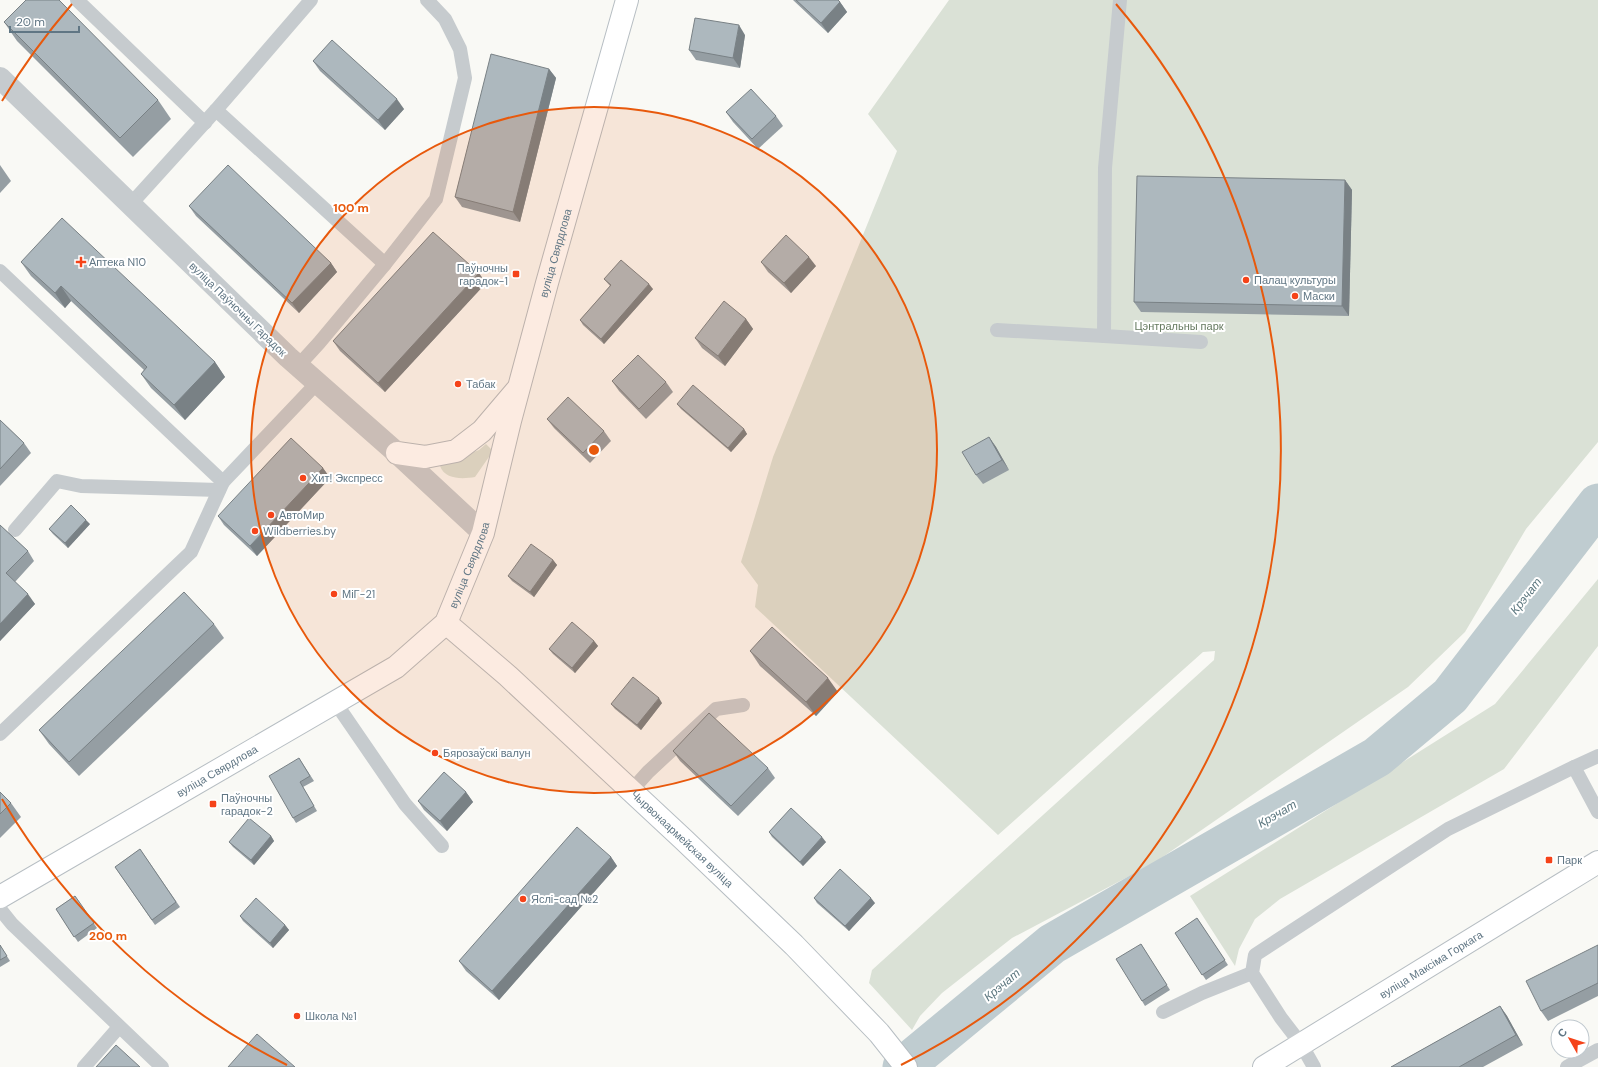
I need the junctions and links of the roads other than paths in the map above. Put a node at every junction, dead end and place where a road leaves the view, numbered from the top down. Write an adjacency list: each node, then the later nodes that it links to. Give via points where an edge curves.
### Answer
1 (77, 0): 8 (lane)
2 (311, 0): 7 (lane)
3 (426, 0): 10 (lane, via 445,19 460,49 466,78 436,199)
4 (627, 0): 17 (main road, вуліца Свярдлова)
5 (1120, 0): 13 (lane, via 1105,168)
6 (0, 78): 9 (street, вуліца Паўночны Гарадок)
7 (216, 110): 8 (lane); 10 (lane)
8 (205, 123): 9 (lane)
9 (130, 205): 15 (street, вуліца Паўночны Гарадок)
10 (385, 264): 15 (lane)
11 (0, 271): 19 (lane)
12 (997, 330): 13 (lane)
13 (1104, 336): 14 (lane)
14 (1201, 342)
15 (298, 366): 16 (street, вуліца Паўночны Гарадок)
16 (317, 383): 18 (street, вуліца Паўночны Гарадок); 19 (lane)
17 (521, 386): 18 (main road, via 482,431 456,451 425,457); 21 (main road, вуліца Свярдлова, via 510,421)
18 (397, 453): 21 (street, вуліца Паўночны Гарадок)
19 (221, 486): 20 (lane, via 81,486 56,482); 25 (lane, via 190,552)
20 (15, 530)
21 (484, 534): 22 (main road, вуліца Свярдлова)
22 (446, 623): 23 (main road, вуліца Свярдлова, via 396,667); 28 (main road, Чырвонаармейская вуліца, via 508,676)
23 (336, 702): 30 (lane, via 405,804); 32 (main road, вуліца Свярдлова)
24 (743, 705): 28 (lane, via 716,709)
25 (0, 734)
26 (1598, 756): 27 (lane)
27 (1574, 767): 29 (lane); 34 (lane, via 1448,829 1255,955)
28 (631, 791): 41 (main road, Чырвонаармейская вуліца, via 794,945 879,1033)
29 (1598, 812)
30 (442, 846)
31 (1598, 862): 37 (main road, вуліца Максіма Горкага)
32 (0, 897)
33 (0, 909): 36 (lane, via 6,919)
34 (1252, 973): 35 (lane); 37 (lane)
35 (1163, 1012)
36 (119, 1027): 39 (lane); 40 (lane)
37 (1301, 1044): 42 (main road, вуліца Максіма Горкага); 43 (lane)
38 (1598, 1050): 44 (lane)
39 (84, 1067)
40 (162, 1067)
41 (906, 1067)
42 (1264, 1067)
43 (1314, 1067)
44 (1567, 1067)

